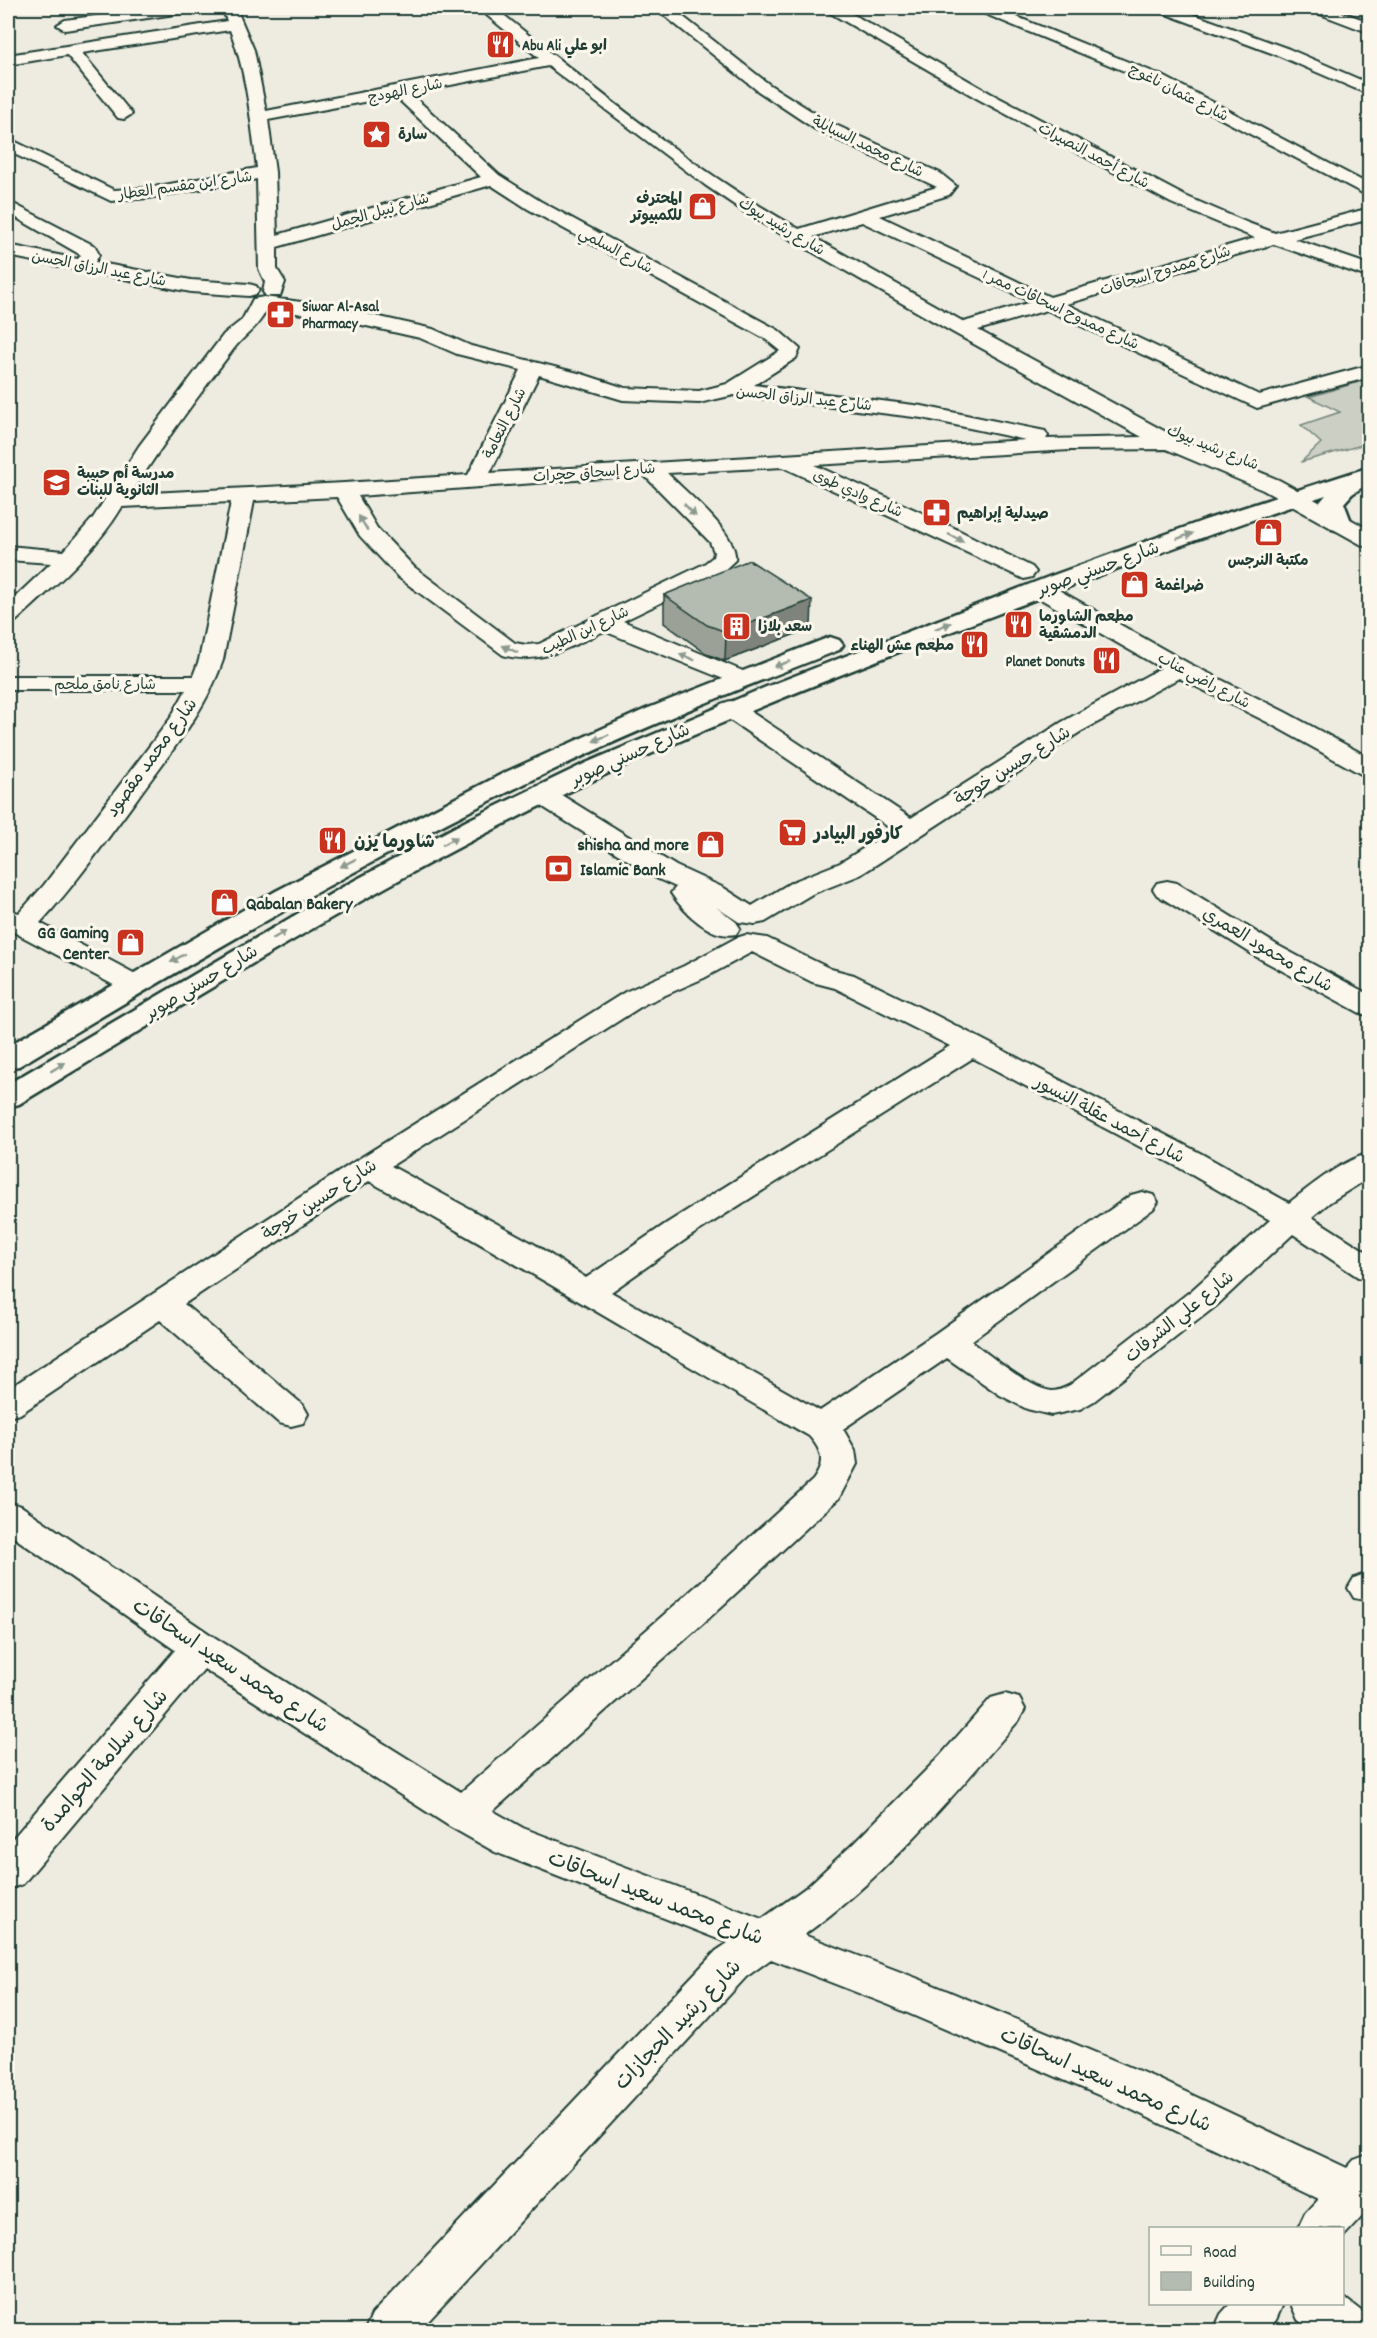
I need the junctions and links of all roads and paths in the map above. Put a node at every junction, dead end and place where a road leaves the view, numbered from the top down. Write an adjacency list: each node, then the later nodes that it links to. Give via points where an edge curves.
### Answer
1 (182, 8): 10 (street)
2 (230, 8): 9 (street)
3 (486, 8): 16 (street, شارع رشيد بيوك)
4 (663, 8): 27 (street, شارع محمد السبايلة, via 764,88 813,120 947,186 937,193)
5 (832, 8): 29 (street, شارع أحمد النصيرات, via 1129,175 1203,211)
6 (982, 8): 24 (street, شارع عثمان ناغوج, via 1157,79)
7 (1163, 8): 17 (street, via 1283,52)
8 (1317, 8): 11 (street)
9 (237, 24): 13 (street); 20 (street)
10 (65, 25)
11 (1370, 28)
12 (8, 41): 14 (street)
13 (71, 50): 14 (street); 19 (street)
14 (31, 56): 15 (street)
15 (8, 60)
16 (550, 61): 18 (street, شارع الهودج); 28 (street, شارع رشيد بيوك, via 711,181)
17 (1370, 90)
18 (399, 91): 20 (street, شارع الهودج); 23 (street, شارع السلمي)
19 (124, 114)
20 (259, 117): 22 (street)
21 (8, 145): 22 (street, شارع ابن مقسم العطار, via 111,196)
22 (266, 172): 30 (street)
23 (493, 179): 30 (street, شارع نبيل الجمل); 39 (street, شارع السلمي, via 771,334 790,349 789,354)
24 (1370, 192)
25 (8, 206): 32 (street, via 88,250 90,255)
26 (1370, 213): 29 (street, شارع ممدوح اسحاقات)
27 (865, 216): 28 (street, شارع محمد السبايلة); 35 (street, شارع ممدوح اسحاقات ممر 1)
28 (796, 236): 36 (street, شارع رشيد بيوك)
29 (1274, 238): 33 (street, شارع أحمد النصيرات); 35 (street, شارع ممدوح اسحاقات)
30 (266, 244): 34 (street, via 268,269 275,282)
31 (8, 250): 32 (street, شارع عبد الرزاق الحسن)
32 (82, 266): 34 (street, شارع عبد الرزاق الحسن, via 191,286 222,296)
33 (1370, 272)
34 (256, 296): 37 (street, شارع عبد الرزاق الحسن, via 426,333 464,350); 51 (street, via 250,323 231,338 147,451)
35 (1050, 304): 36 (street, شارع ممدوح اسحاقات); 38 (street, شارع ممدوح اسحاقات ممر 1, via 1257,402)
36 (961, 329): 40 (street, شارع رشيد بيوك)
37 (533, 367): 39 (street, شارع عبد الرزاق الحسن, via 623,394 699,397); 46 (street, شارع النعامة)
38 (1370, 371)
39 (734, 389): 42 (street, شارع عبد الرزاق الحسن, via 959,418)
40 (1102, 406): 41 (street, شارع رشيد بيوك); 47 (street, شارع رشيد بيوك, via 1261,466 1272,474)
41 (1169, 443): 42 (street); 47 (street, شارع رشيد بيوك)
42 (1070, 444): 43 (street, شارع إسحاق حجرات)
43 (788, 461): 44 (street, شارع إسحاق حجرات); 56 (street, شارع وادي طوى, one-way to 56, via 930,525)
44 (649, 468): 46 (street, شارع إسحاق حجرات); 58 (street, شارع ابن الطيب, one-way to 58, via 720,540 724,560)
45 (1368, 468): 47 (main road, شارع حسني صوبر); 50 (main road, شارع حسني صوبر); 52 (main road, via 1332,502)
46 (476, 480): 48 (street, شارع إسحاق حجرات)
47 (1271, 485): 50 (street); 56 (main road, شارع حسني صوبر, via 1142,529)
48 (344, 490): 49 (street, شارع إسحاق حجرات); 58 (street, شارع ابن الطيب, one-way to 48, via 547,649 522,653 506,648 406,573 368,531)
49 (244, 495): 51 (street, شارع إسحاق حجرات); 64 (street, شارع محمد مقصود)
50 (1293, 497): 52 (street); 56 (main road, شارع حسني صوبر, one-way to 50)
51 (118, 501): 55 (street)
52 (1340, 524): 53 (street)
53 (1370, 540)
54 (8, 553): 55 (street)
55 (70, 558): 57 (street)
56 (1032, 581): 59 (main road, شارع حسني صوبر); 60 (main road, شارع حسني صوبر, one-way to 56); 61 (street, شارع راضي عناب)
57 (8, 616)
58 (603, 622): 62 (street, one-way to 58)
59 (825, 647): 60 (main road); 62 (main road, شارع حسني صوبر, one-way to 62)
60 (851, 662): 65 (main road, شارع حسني صوبر)
61 (1179, 668): 66 (street, شارع راضي عناب); 68 (street, شارع حسين خوجة, via 1071,727)
62 (741, 679): 72 (main road, شارع حسني صوبر, one-way to 72, via 549,761 340,867)
63 (8, 683): 64 (street, شارع نامق ملحم)
64 (203, 683): 70 (street, شارع محمد مقصود, via 181,721 54,891)
65 (730, 709): 67 (main road, شارع حسني صوبر); 68 (street)
66 (1370, 769)
67 (541, 794): 71 (street, شارع أحمد عقلة النسور, via 666,873 708,915); 76 (main road, شارع حسني صوبر, one-way to 67, via 374,881)
68 (911, 830): 71 (street, شارع حسين خوجة, via 849,869 816,899)
69 (1167, 889): 73 (street, شارع محمود العمري, via 1267,951)
70 (15, 921): 72 (street)
71 (751, 930): 74 (street, شارع أحمد عقلة النسور, via 808,970 844,981); 78 (street, شارع حسين خوجة, via 668,985 635,998)
72 (133, 984): 75 (main road, شارع حسني صوبر)
73 (1370, 1007)
74 (971, 1046): 80 (street, شارع أحمد عقلة النسور); 82 (street, via 678,1230)
75 (8, 1059)
76 (8, 1098)
77 (1370, 1163): 80 (street, شارع علي الشرفات, via 1318,1195)
78 (368, 1167): 82 (street, via 522,1252); 83 (street, شارع حسين خوجة)
79 (1142, 1202): 84 (street)
80 (1291, 1218): 81 (street, شارع أحمد عقلة النسور); 84 (street, شارع علي الشرفات, via 1152,1341 1082,1393 1059,1402 1041,1401 1020,1391)
81 (1370, 1269)
82 (587, 1293): 87 (street)
83 (161, 1303): 85 (street, شارع حسين خوجة); 86 (street)
84 (948, 1341): 87 (street)
85 (8, 1405)
86 (291, 1414)
87 (821, 1427): 91 (street, via 839,1451 836,1477 826,1489)
88 (8, 1515): 89 (street, شارع محمد سعيد اسحاقات)
89 (200, 1647): 91 (street, شارع محمد سعيد اسحاقات); 92 (street, شارع سلامة الحوامدة)
90 (1005, 1709): 93 (street, شارع رشيد الحجازات, via 869,1855 823,1898)
91 (463, 1814): 93 (street, شارع محمد سعيد اسحاقات, via 509,1840)
92 (8, 1872)
93 (765, 1938): 94 (street, شارع محمد سعيد اسحاقات); 98 (street, شارع رشيد الحجازات, via 731,1965)
94 (1360, 2183): 95 (street)
95 (1323, 2227)
96 (1258, 2305): 99 (street)
97 (1316, 2305): 100 (street)
98 (389, 2331)
99 (1238, 2331)
100 (1347, 2331)

